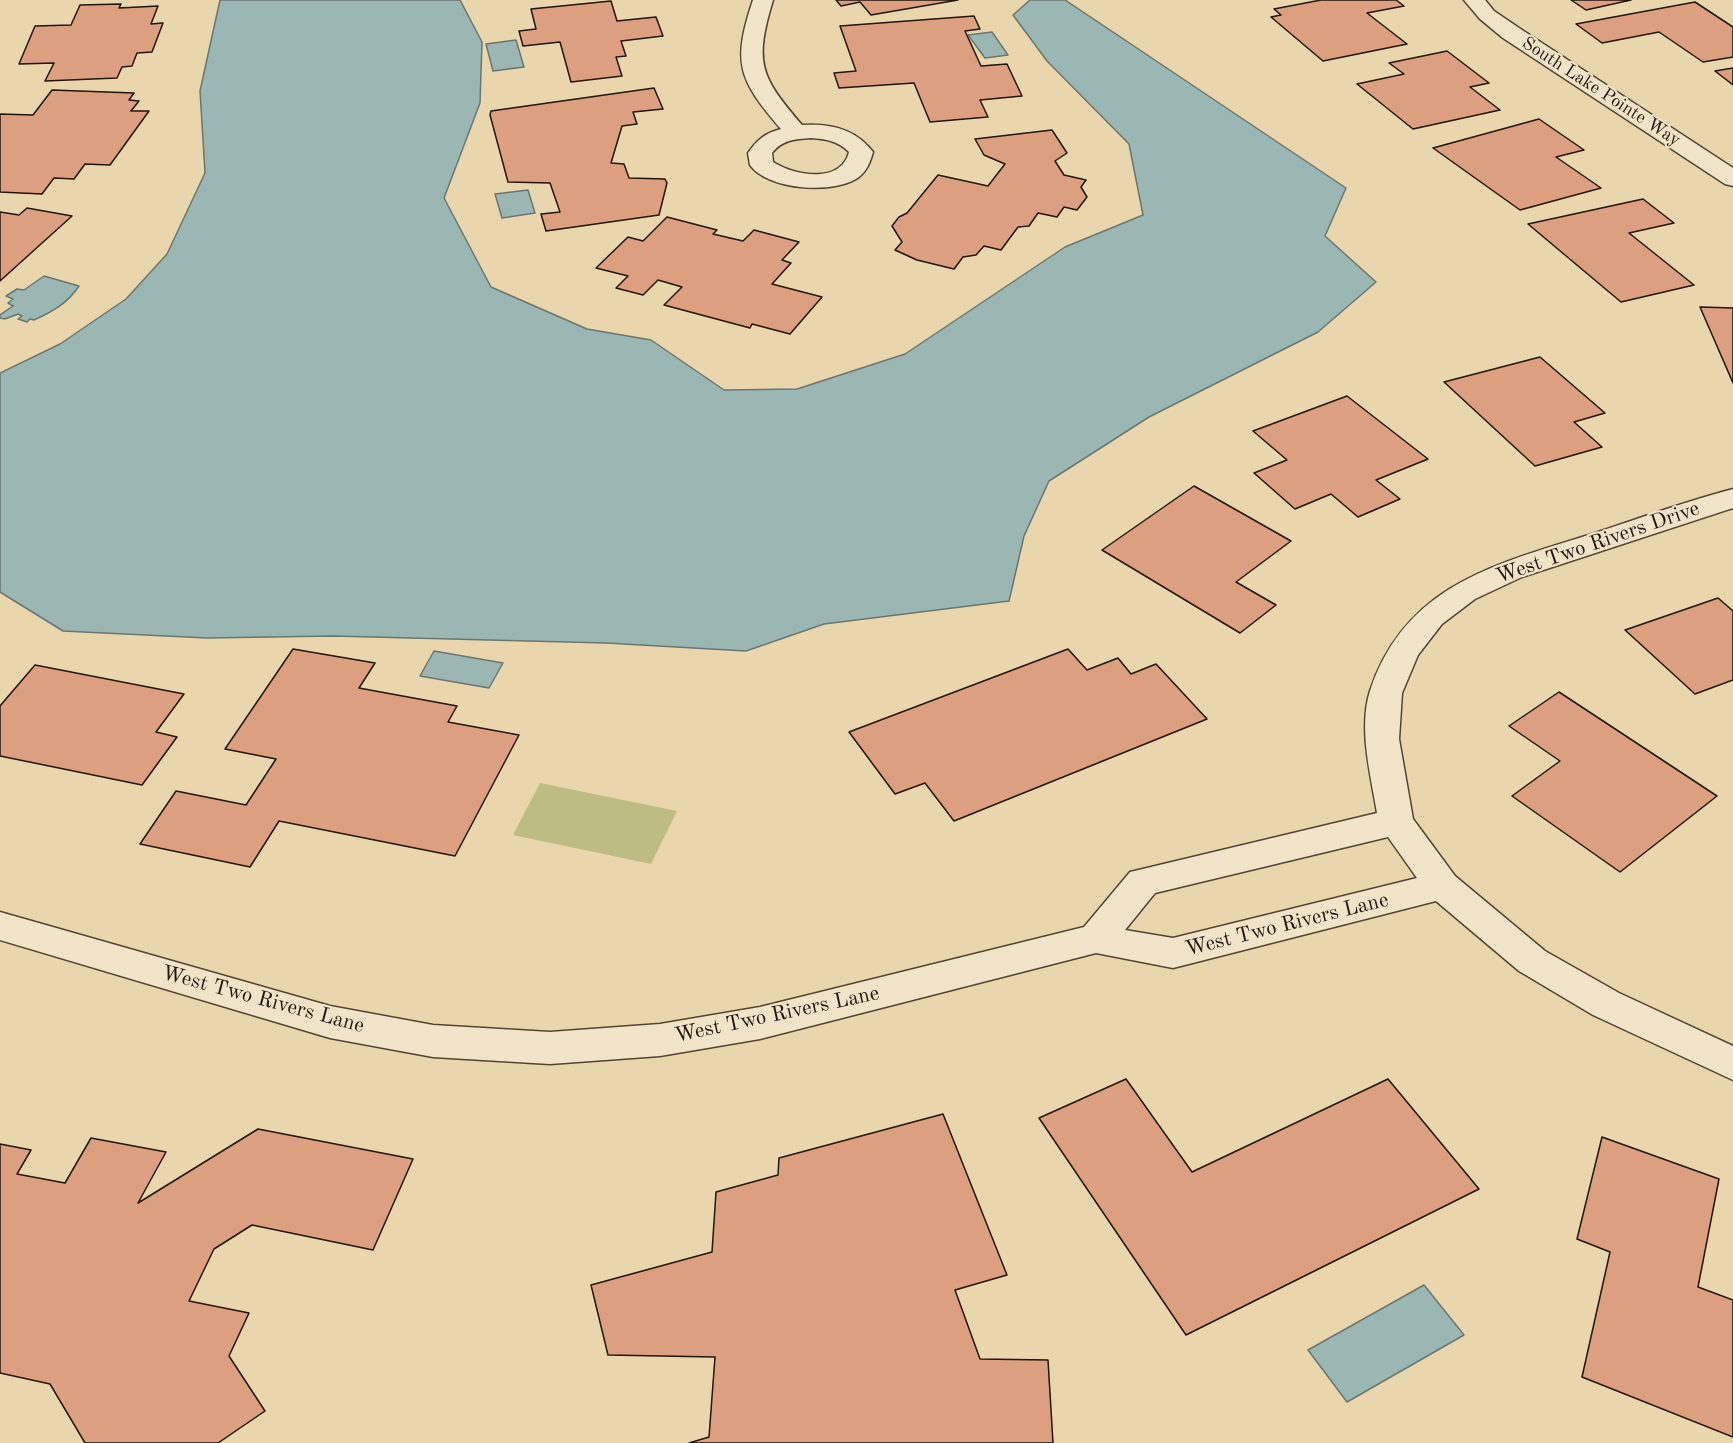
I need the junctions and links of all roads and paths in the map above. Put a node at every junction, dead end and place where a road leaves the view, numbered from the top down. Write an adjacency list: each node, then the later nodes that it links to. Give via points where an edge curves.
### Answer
1 (763, 0): 3 (street, via 749,51 752,74 769,102)
2 (1474, 0): 4 (street, South Lake Pointe Way, via 1510,33)
3 (796, 132)
4 (1733, 179)
5 (1733, 498): 6 (street, West Two Rivers Drive, via 1511,570 1464,592 1431,617 1404,651 1386,693 1382,739)
6 (1396, 822): 7 (street, West Two Rivers Drive); 9 (street, via 1143,882)
7 (1442, 886): 9 (street, West Two Rivers Lane, via 1173,953); 10 (street, West Two Rivers Drive, via 1532,961 1606,1004)
8 (0, 926): 9 (street, West Two Rivers Lane, via 330,1022 433,1041 550,1048 660,1040 760,1023)
9 (1095, 939)
10 (1733, 1065)

